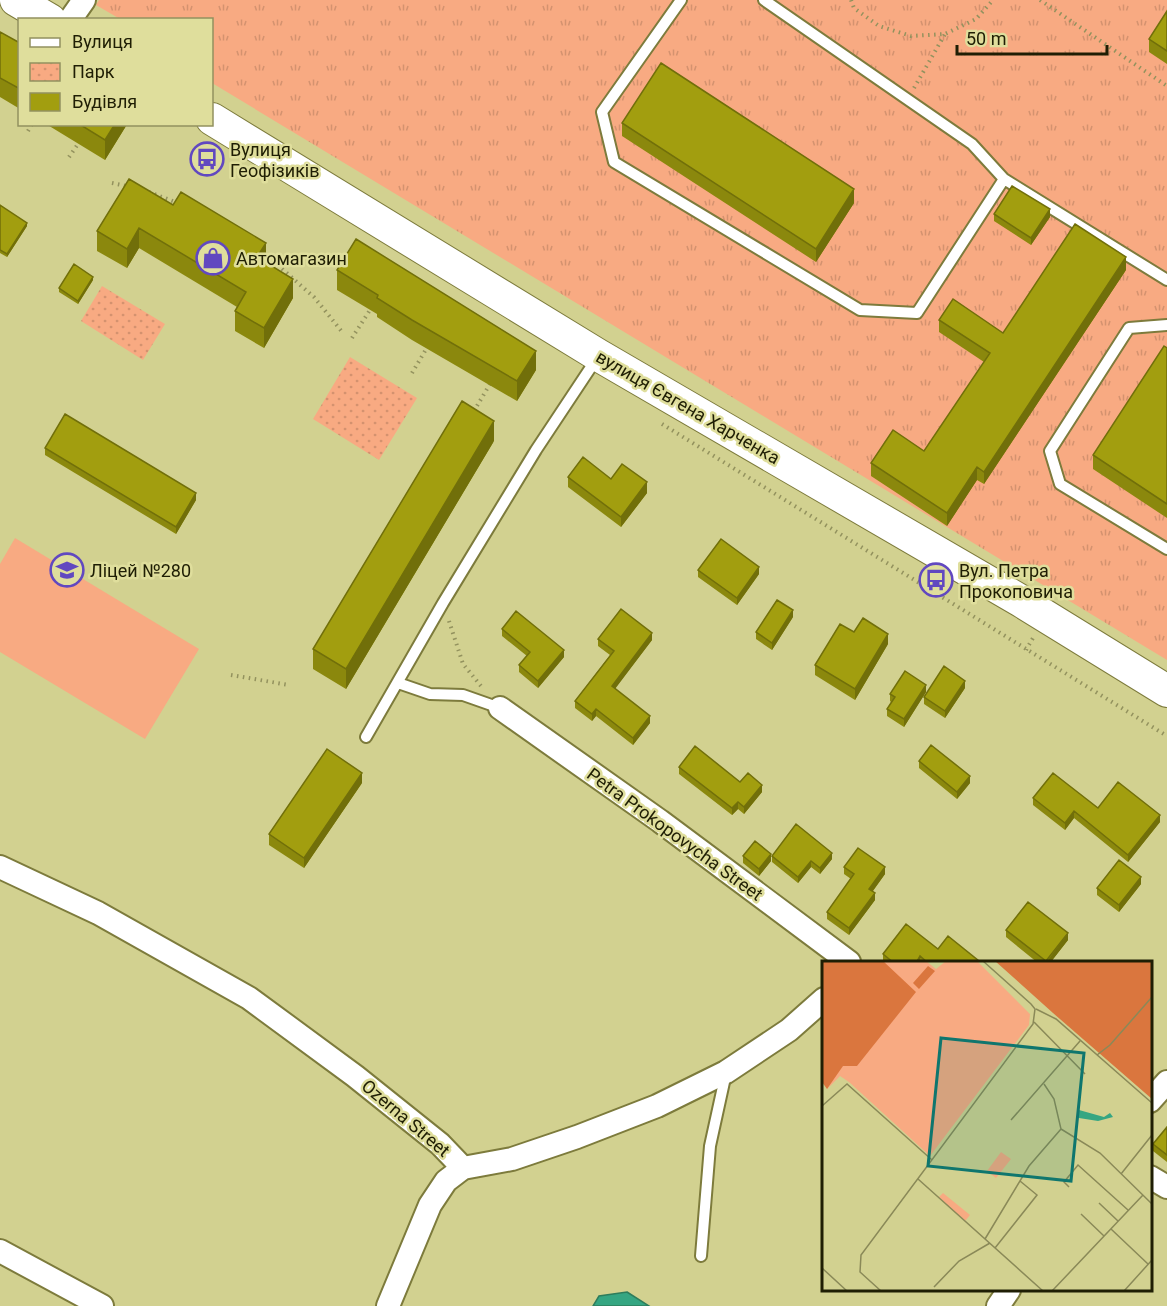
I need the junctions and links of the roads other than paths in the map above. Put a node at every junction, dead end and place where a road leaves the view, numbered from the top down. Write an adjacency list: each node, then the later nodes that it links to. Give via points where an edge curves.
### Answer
1 (16, 0): 5 (main road)
2 (84, 0): 6 (street)
3 (681, 0): 8 (lane, via 602,112 614,162 860,310 917,313)
4 (764, 0): 8 (lane, via 972,144)
5 (47, 18)
6 (71, 18)
7 (213, 120): 11 (main road, вулиця Євгена Харченка)
8 (1004, 179): 9 (lane)
9 (1167, 280)
10 (1167, 325): 12 (lane, via 1129,328 1050,451 1060,484)
11 (598, 355): 13 (lane, via 536,450); 14 (main road, вулиця Євгена Харченка)
12 (1167, 549)
13 (398, 683): 15 (lane, via 430,694 463,695); 16 (lane)
14 (1167, 690)
15 (500, 708): 18 (street, Petra Prokopovycha Street, via 660,821)
16 (366, 737)
17 (0, 867): 23 (street, Ozerna Street, via 98,913 249,998 440,1143)
18 (846, 961)
19 (822, 1001): 20 (street, Ozerna Street, via 789,1030)
20 (726, 1072): 23 (street, Ozerna Street, via 657,1106 577,1137 512,1159); 27 (lane, via 710,1146)
21 (1167, 1082): 22 (street)
22 (1152, 1099)
23 (463, 1168): 30 (street, via 446,1181 430,1204)
24 (1152, 1178): 25 (street)
25 (1167, 1187)
26 (0, 1251): 29 (street)
27 (701, 1256)
28 (1008, 1291): 31 (street)
29 (102, 1306)
30 (388, 1306)
31 (998, 1306)

